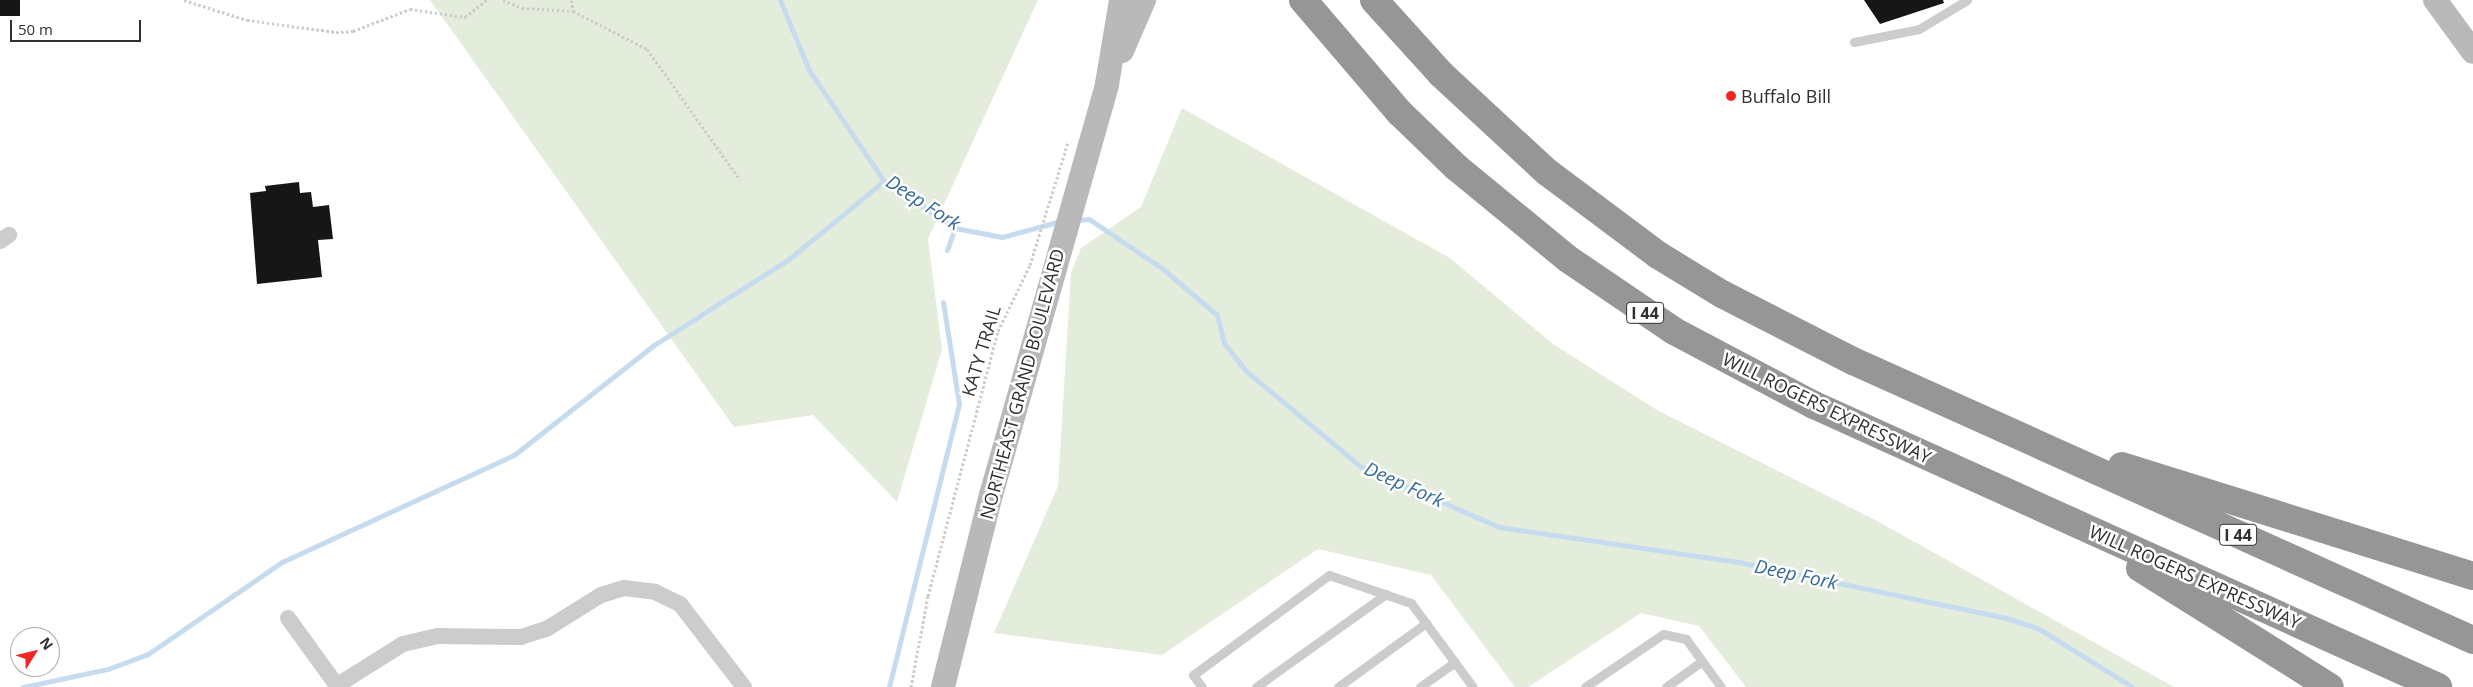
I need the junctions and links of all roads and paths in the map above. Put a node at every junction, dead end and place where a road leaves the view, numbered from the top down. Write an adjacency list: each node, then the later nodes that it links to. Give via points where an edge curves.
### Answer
1 (184, 0): 2 (path, via 247,20 336,32 353,31 410,9 465,17)
2 (487, 0)
3 (503, 0): 11 (path, via 522,8)
4 (571, 0): 11 (path)
5 (1121, 0): 14 (street, NORTHEAST GRAND BOULEVARD)
6 (1144, 0): 14 (street, NORTHEAST GRAND BOULEVARD)
7 (1303, 0): 18 (highway, WILL ROGERS EXPRESSWAY / I 44, via 1400,113 1456,167 1630,304 1814,405)
8 (1374, 0): 17 (highway, I 44, via 1497,129 1658,255 1784,328)
9 (1967, 0): 12 (lane, via 1918,29)
10 (2435, 0): 13 (street)
11 (573, 11): 16 (path, via 647,49)
12 (1854, 42)
13 (2473, 52)
14 (1107, 84): 29 (street, NORTHEAST GRAND BOULEVARD, via 1055,262)
15 (1071, 136): 28 (path, KATY TRAIL, via 1030,265 998,331 928,596)
16 (740, 180)
17 (2004, 429): 19 (highway); 23 (highway, I 44)
18 (2063, 518): 38 (highway); 39 (highway, WILL ROGERS EXPRESSWAY / I 44)
19 (2473, 576)
20 (1386, 594): 22 (lane, via 1411,603); 30 (lane, via 1329,575 1193,675); 31 (lane)
21 (288, 618): 26 (street)
22 (1426, 623): 25 (lane); 32 (lane)
23 (2473, 640)
24 (1702, 661): 35 (lane, via 1686,639 1663,634); 36 (lane); 37 (lane)
25 (1454, 662): 33 (lane); 34 (lane)
26 (337, 686): 27 (street, via 403,644 438,636 521,636 548,628 601,595 624,588 655,592 680,604)
27 (744, 687)
28 (912, 687)
29 (943, 687)
30 (1202, 687)
31 (1256, 687)
32 (1338, 687)
33 (1420, 687)
34 (1473, 687)
35 (1585, 687)
36 (1666, 687)
37 (1720, 687)
38 (2330, 687)
39 (2438, 687)

